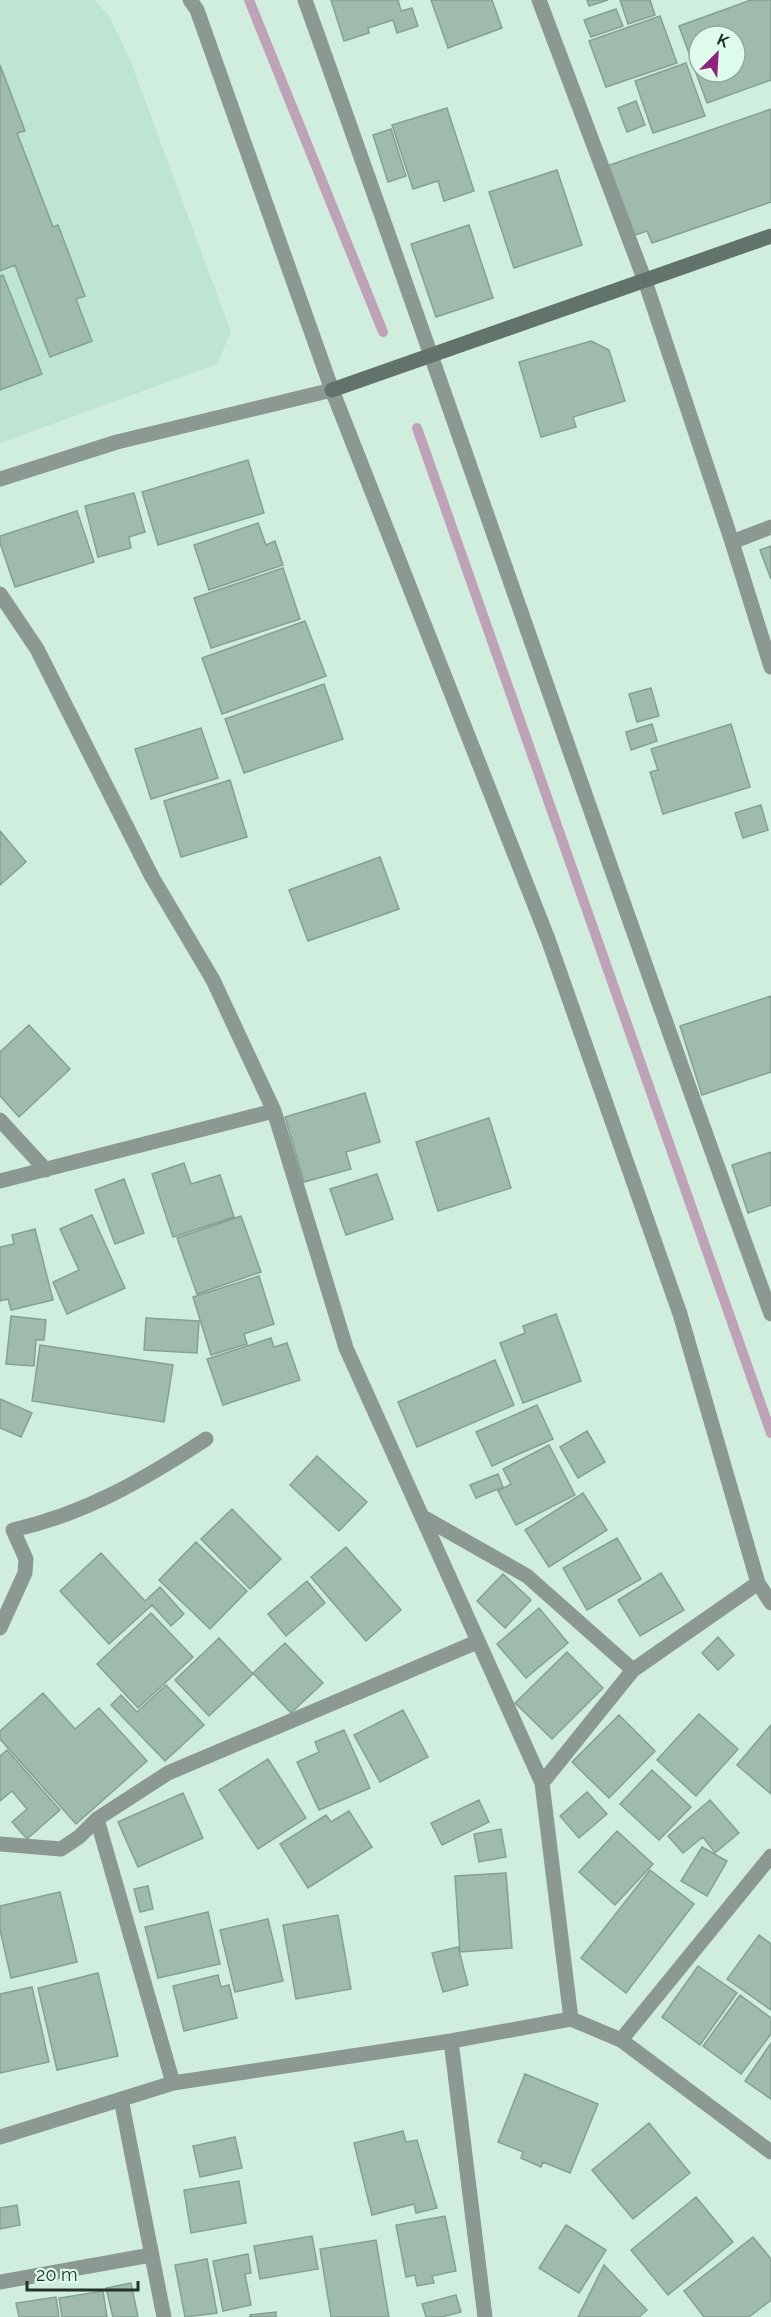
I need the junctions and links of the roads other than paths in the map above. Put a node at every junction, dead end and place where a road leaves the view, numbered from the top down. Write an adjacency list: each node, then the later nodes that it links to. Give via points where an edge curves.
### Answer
1 (190, 0): 7 (street, via 197,10)
2 (305, 0): 6 (street)
3 (539, 0): 5 (street)
4 (771, 236): 5 (street)
5 (645, 282): 6 (street); 10 (street)
6 (433, 356): 7 (street); 17 (street)
7 (332, 390): 8 (street, via 117,442); 21 (street, via 555,959 680,1314)
8 (0, 479)
9 (771, 527): 10 (street)
10 (732, 542): 12 (street)
11 (0, 594): 13 (street, via 37,649 152,877 213,980)
12 (771, 667)
13 (274, 1111): 15 (street); 19 (street, via 346,1348)
14 (0, 1120): 15 (street)
15 (46, 1170): 16 (street)
16 (0, 1181)
17 (771, 1314)
18 (206, 1439): 20 (street, via 149,1476 85,1508 47,1523)
19 (423, 1516): 24 (street); 25 (street, via 527,1576)
20 (6, 1527): 23 (street, via 26,1559 25,1573)
21 (758, 1583): 22 (street); 25 (street)
22 (771, 1603)
23 (0, 1628)
24 (477, 1642): 26 (street); 27 (street, via 168,1773)
25 (633, 1670): 26 (street)
26 (542, 1783): 30 (street)
27 (97, 1820): 28 (street, via 80,1838 61,1849); 33 (street)
28 (0, 1844)
29 (771, 1856): 31 (street)
30 (571, 2019): 31 (street); 32 (street)
31 (621, 2040): 36 (street)
32 (451, 2041): 33 (street); 40 (street)
33 (173, 2083): 34 (street)
34 (121, 2099): 35 (street); 37 (street)
35 (0, 2137)
36 (771, 2152)
37 (151, 2255): 38 (street); 39 (street)
38 (0, 2282)
39 (164, 2317)
40 (485, 2317)

